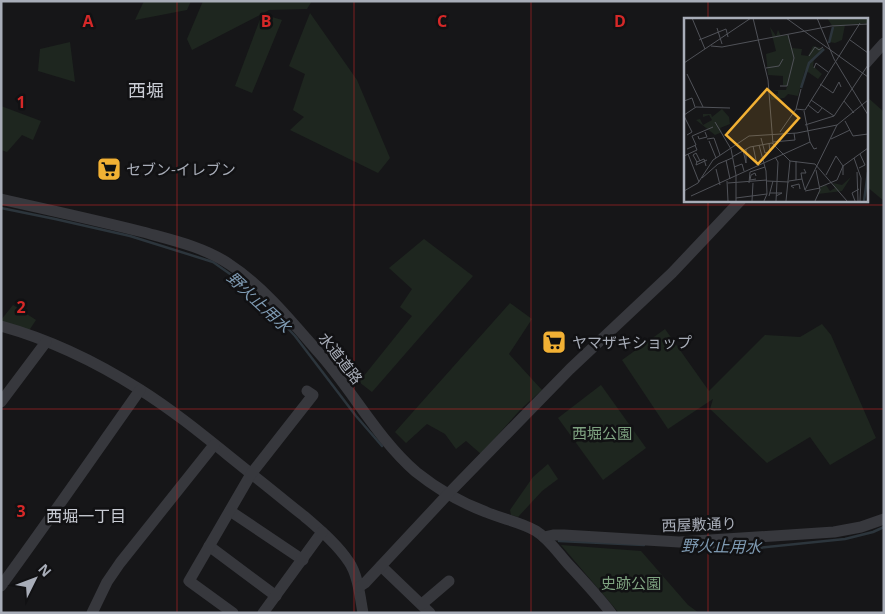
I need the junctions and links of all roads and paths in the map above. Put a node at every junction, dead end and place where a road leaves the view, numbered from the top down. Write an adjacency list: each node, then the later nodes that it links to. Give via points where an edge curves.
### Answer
1 (884, 43): 2 (street)
2 (868, 61)
3 (1, 199): 12 (street, 水道道路, via 180,243 230,264 296,326 406,462)
4 (740, 201): 12 (street, via 672,273 570,370)
5 (2, 328): 6 (street, via 27,333)
6 (46, 342): 7 (street, via 104,368); 9 (street)
7 (140, 390): 10 (street); 21 (street)
8 (307, 390): 11 (street, via 313,395)
9 (1, 402)
10 (214, 444): 11 (street); 25 (street, via 120,563)
11 (251, 474): 13 (street); 15 (street)
12 (449, 493): 16 (street, 水道道路, via 486,513 530,528); 19 (street)
13 (230, 511): 17 (street); 18 (street)
14 (884, 519): 16 (street, 西屋敷通り, via 834,532 698,541 564,535)
15 (322, 532): 18 (street); 22 (street, via 351,564)
16 (544, 537): 30 (street, 水道道路)
17 (209, 546): 23 (street); 26 (street, via 189,581)
18 (302, 560): 23 (street)
19 (381, 566): 22 (street); 24 (street)
20 (449, 581): 24 (street)
21 (1, 586)
22 (358, 587): 28 (street)
23 (276, 596): 27 (street)
24 (422, 604): 29 (street)
25 (92, 613)
26 (233, 613)
27 (263, 613)
28 (363, 613)
29 (430, 613)
30 (612, 613)

